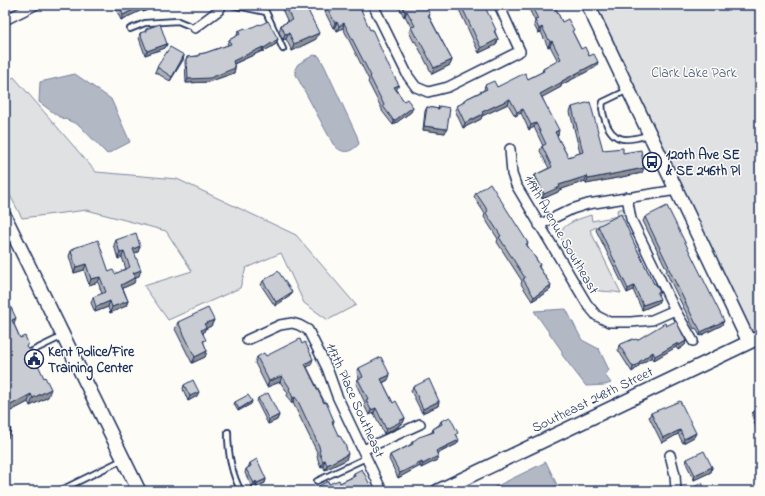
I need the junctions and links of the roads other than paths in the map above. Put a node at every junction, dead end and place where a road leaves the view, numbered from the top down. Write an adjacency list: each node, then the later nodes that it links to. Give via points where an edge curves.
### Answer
1 (35, 5): 7 (street)
2 (222, 5): 8 (street)
3 (232, 5): 10 (lane, via 266,12)
4 (373, 5): 5 (street, via 408,76 416,87 428,92 448,87 520,51)
5 (498, 5)
6 (588, 5): 11 (street)
7 (5, 20)
8 (195, 28): 9 (lane, via 178,21 145,22)
9 (130, 29)
10 (283, 49)
11 (628, 90): 12 (street); 12 (lane, via 603,102 601,109 608,129 624,140)
12 (650, 134): 14 (street)
13 (510, 150): 17 (street, 119th Avenue Southeast, via 512,174 516,185)
14 (677, 190): 15 (street); 21 (street)
15 (626, 197): 17 (street, via 572,209); 18 (street, via 631,219)
16 (5, 217): 19 (street)
17 (540, 225): 18 (street, 119th Avenue Southeast, via 587,304 597,316 609,322 631,322 652,320)
18 (675, 310): 22 (street)
19 (63, 336): 23 (lane); 28 (street)
20 (247, 340): 26 (street, 117th Place Southeast, via 280,325 292,323 308,330)
21 (757, 340): 34 (street, Southeast 248th Street)
22 (693, 341)
23 (27, 354)
24 (420, 424): 26 (street)
25 (228, 432): 32 (lane, via 228,449)
26 (364, 454): 29 (lane); 33 (street, 117th Place Southeast)
27 (670, 455): 35 (street)
28 (124, 459): 30 (lane); 31 (street)
29 (317, 481)
30 (59, 491)
31 (139, 491)
32 (240, 491)
33 (382, 491)
34 (438, 491)
35 (676, 491)

